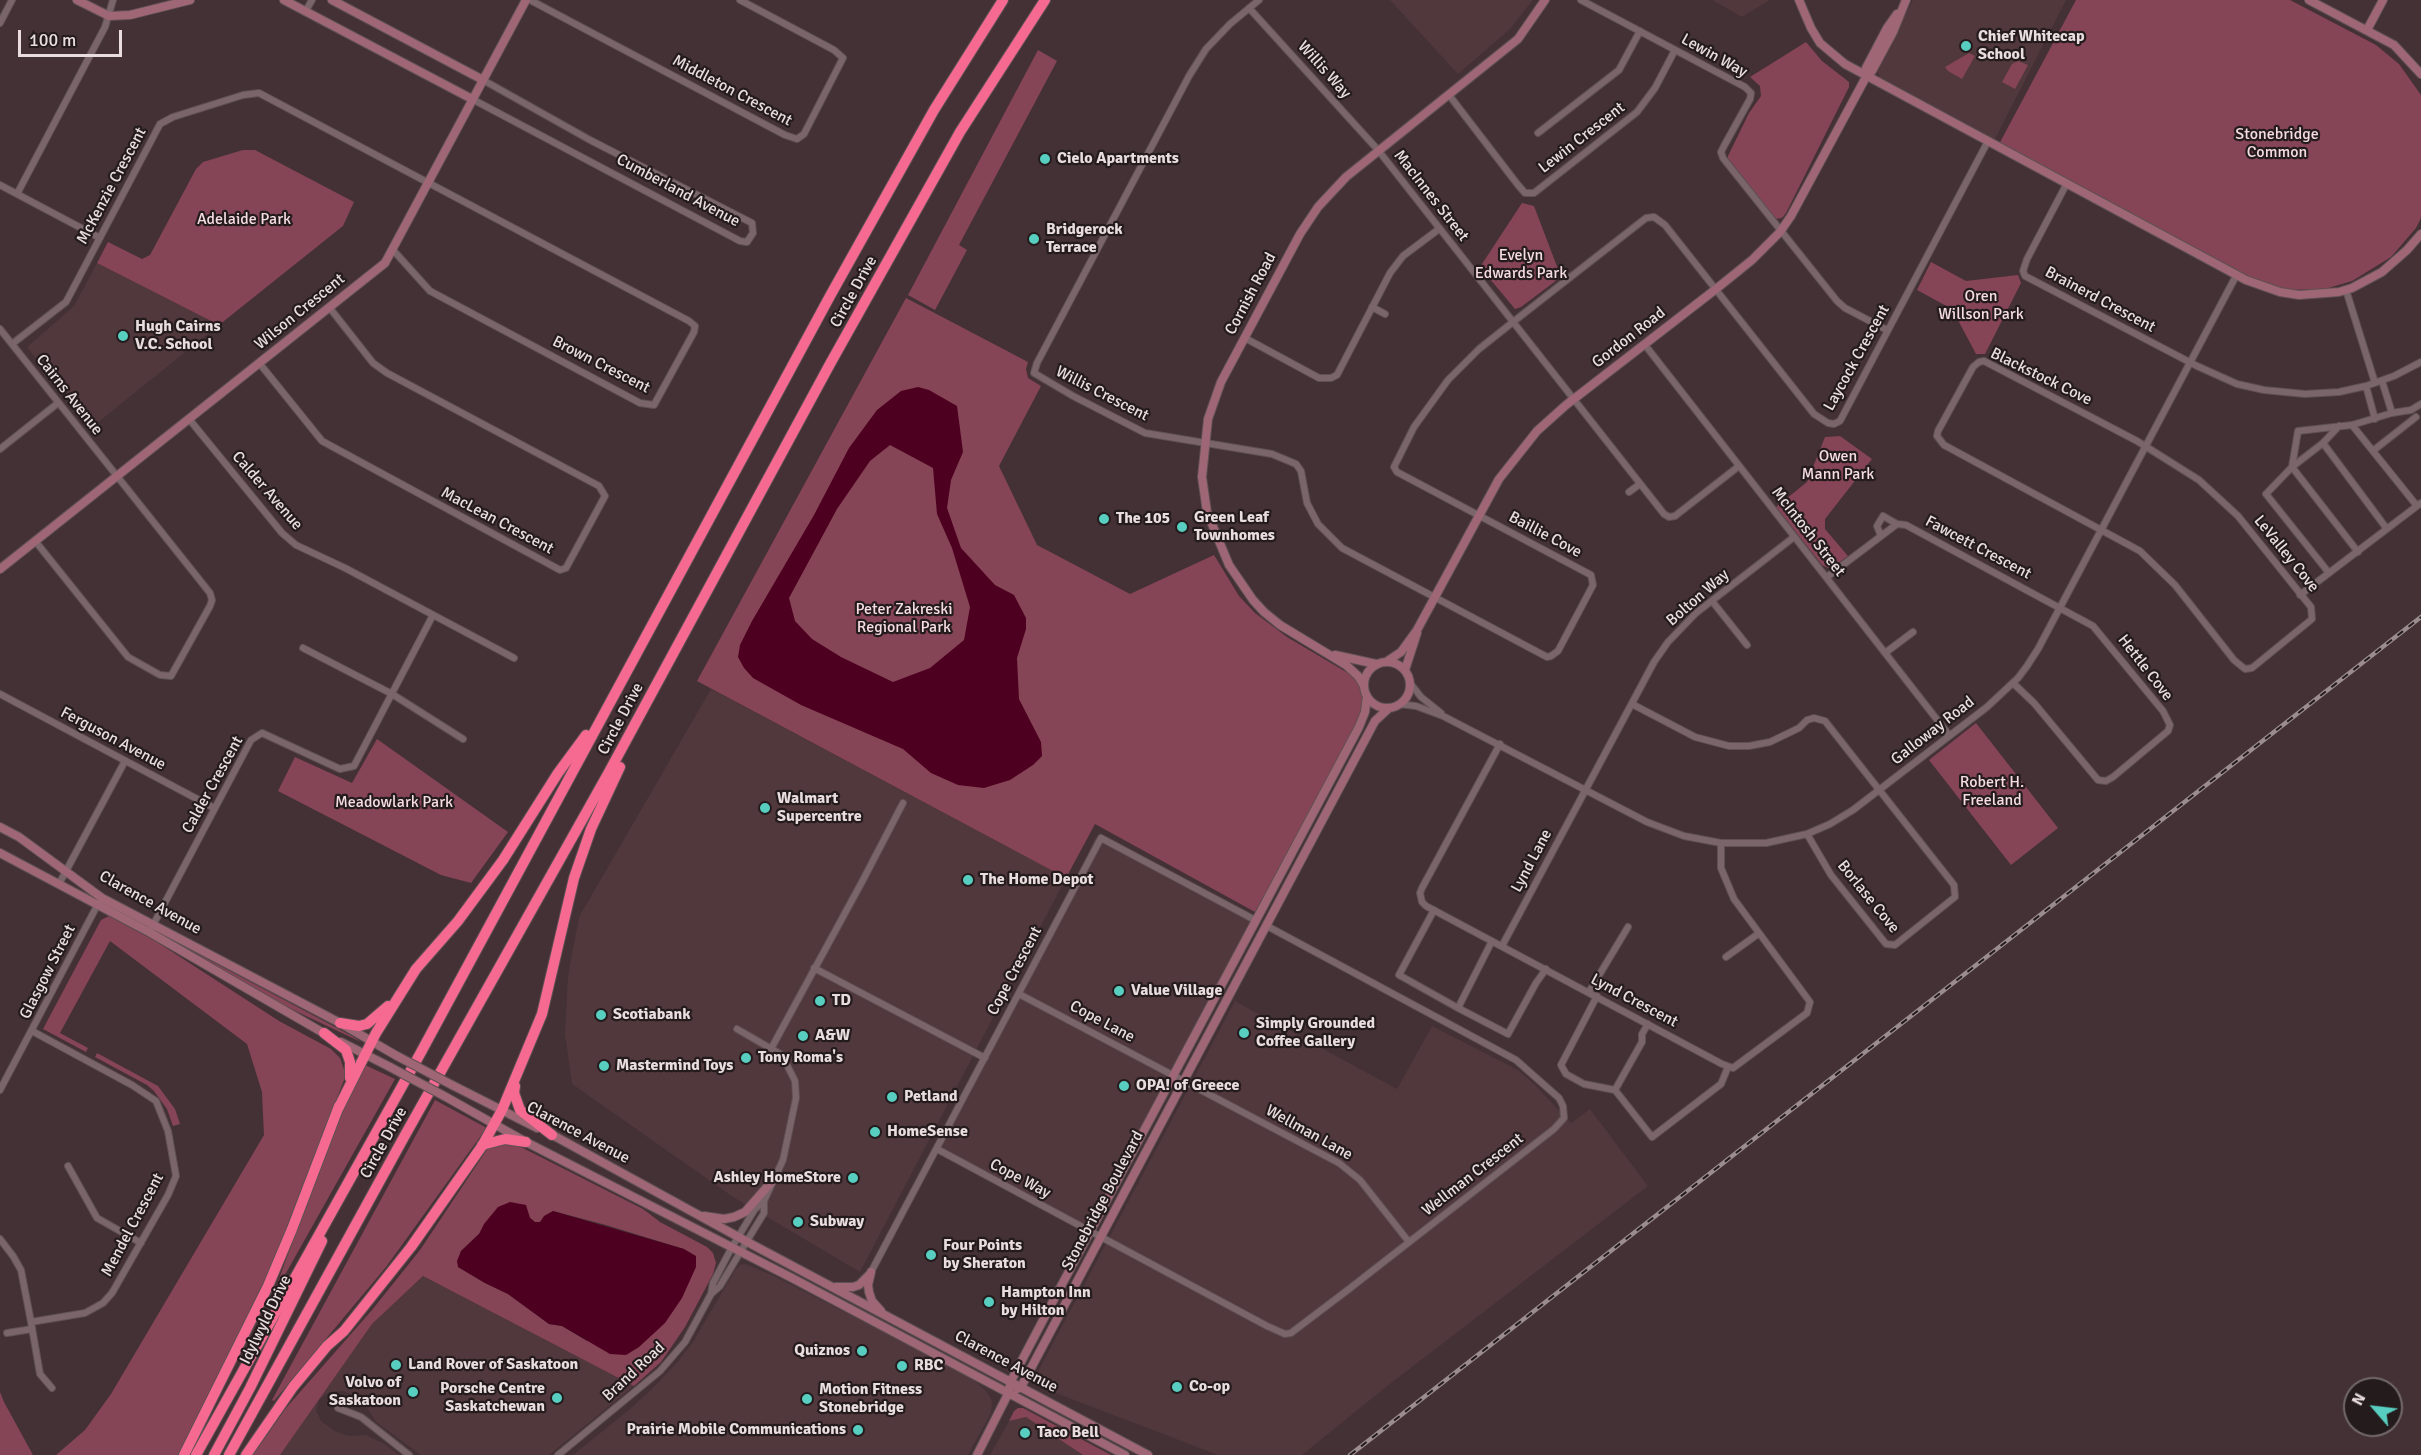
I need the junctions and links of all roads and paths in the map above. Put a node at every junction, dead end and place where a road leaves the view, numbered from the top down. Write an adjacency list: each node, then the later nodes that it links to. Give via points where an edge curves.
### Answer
1 (12, 0): 23 (street)
2 (77, 0): 22 (main road)
3 (113, 0): 22 (street)
4 (190, 0): 22 (main road, via 130,15)
5 (284, 0): 21 (main road, Cumberland Avenue)
6 (312, 0): 21 (street)
7 (332, 0): 30 (main road, Cumberland Avenue)
8 (528, 0): 9 (street, Middleton Crescent, via 797,139 804,134 843,58); 30 (main road, Wilson Crescent)
9 (740, 0)
10 (1002, 0): 120 (highway, Circle Drive, via 934,110 825,304)
11 (1045, 0): 27 (highway, Circle Drive)
12 (1051, 0): 27 (highway)
13 (1259, 0): 20 (street, Willis Crescent)
14 (1545, 0): 31 (main road, Cornish Road, via 1518,39)
15 (1581, 0): 25 (street, Lewin Way)
16 (1798, 0): 29 (main road, via 1822,45)
17 (2309, 0): 24 (main road)
18 (2383, 0): 24 (main road)
19 (1905, 2): 29 (main road, Gordon Road, via 1883,52)
20 (1249, 8): 35 (street, Willis Way); 73 (street, Willis Crescent, via 1206,49 1189,76 1033,370 1073,396 1145,432)
21 (306, 12): 32 (main road, Cumberland Avenue)
22 (109, 16): 39 (street)
23 (0, 23)
24 (2367, 30): 28 (main road, via 2394,45)
25 (1640, 31): 26 (street, Lewin Way); 33 (street, via 1618,70)
26 (1675, 50): 31 (street, Lewin Crescent, via 1637,112 1534,193 1525,192 1518,185); 41 (street, Lewin Way, via 1751,93 1721,152)
27 (1002, 67): 103 (highway, Circle Drive, via 955,142)
28 (2421, 74)
29 (1866, 77): 34 (main road); 41 (main road, Gordon Road)
30 (483, 80): 32 (main road, Wilson Crescent); 32 (street, Cumberland Avenue, via 621,157 752,223 753,233 747,242 740,241)
31 (1449, 95): 35 (main road, Cornish Road)
32 (472, 99): 36 (main road, Wilson Crescent)
33 (1538, 133)
34 (1987, 143): 38 (main road); 53 (street, Laycock Crescent)
35 (1378, 150): 40 (street, MacInnes Street); 54 (main road, Cornish Road, via 1318,207)
36 (429, 182): 43 (street, McKenzie Crescent, via 259,93 243,95 160,124); 44 (main road, Wilson Crescent); 44 (street, Brown Crescent, via 695,326 661,395 654,405 640,403 430,291)
37 (0, 185): 39 (street)
38 (2066, 185): 45 (main road); 57 (street, Brainerd Crescent, via 2026,259 2025,276)
39 (17, 194): 43 (street)
40 (1439, 229): 48 (street, via 1404,256); 51 (street, MacInnes Street)
41 (1780, 231): 46 (main road, Gordon Road); 53 (street, via 1837,301)
42 (2421, 234): 47 (main road, via 2382,272)
43 (100, 238): 55 (street, McKenzie Crescent, via 66,302)
44 (393, 250): 49 (main road, Wilson Crescent, via 384,263)
45 (2236, 276): 47 (main road, via 2299,295); 57 (street, Galloway Road)
46 (1716, 289): 51 (street, via 1665,225 1654,217 1646,218); 53 (street, Laycock Crescent, via 1814,414 1828,423 1840,421); 56 (main road, Gordon Road)
47 (2346, 290): 60 (street)
48 (1372, 307): 50 (street); 54 (street, via 1332,378 1319,378)
49 (329, 308): 59 (main road, Wilson Crescent); 59 (street, MacLean Crescent, via 373,363 387,373 599,486 605,496 566,568 560,570 322,441)
50 (1385, 314)
51 (1513, 322): 62 (street, MacInnes Street); 84 (street, via 1479,349 1442,387 1414,427 1394,467)
52 (0, 329): 55 (street, Cairns Avenue)
53 (1887, 330)
54 (1245, 338): 73 (main road, Cornish Road, via 1214,401)
55 (12, 344): 63 (street, Cairns Avenue)
56 (1645, 345): 62 (main road, Gordon Road); 78 (street, McIntosh Street)
57 (2189, 362): 61 (street, via 2237,384 2285,393 2322,393); 75 (street, Galloway Road)
58 (2421, 362): 60 (street)
59 (260, 364): 68 (main road, Wilson Crescent)
60 (2378, 382): 61 (street); 66 (street)
61 (2366, 386): 69 (street)
62 (1574, 400): 81 (street, MacInnes Street); 84 (main road, Gordon Road, via 1516,455)
63 (58, 403): 76 (street); 80 (street, Cairns Avenue)
64 (2421, 404): 65 (street)
65 (2411, 410): 66 (street); 67 (street)
66 (2392, 413): 69 (street)
67 (2416, 417): 70 (street); 77 (street)
68 (189, 419): 80 (main road, Wilson Crescent); 99 (street, Calder Avenue, via 296,545)
69 (2375, 419): 71 (street)
70 (2421, 423)
71 (2352, 425): 72 (street); 77 (street)
72 (2339, 426): 74 (street); 79 (street, via 2298,431)
73 (1204, 443): 96 (street, via 1272,454 1296,464 1307,503 1334,542); 106 (main road, Cornish Road, via 1202,477 1207,512 1228,565 1264,612)
74 (2323, 443): 79 (street); 86 (street)
75 (2146, 446): 87 (street, Galloway Road); 87 (street, Blackstock Cove, via 1984,361 1972,367 1941,425 1937,436 1944,445); 95 (street, LeValley Cove, via 2184,469 2221,499)
76 (0, 449)
77 (2374, 450): 83 (street)
78 (1739, 466): 81 (street, MacInnes Street, via 1681,512 1669,517); 89 (street, McIntosh Street)
79 (2292, 467): 91 (street); 93 (street, via 2266,494)
80 (117, 477): 90 (main road, Wilson Crescent); 90 (street, Cairns Avenue, via 212,600 171,676 160,675 128,657)
81 (1640, 484): 82 (street)
82 (1629, 492)
83 (2419, 505): 86 (street)
84 (1479, 515): 96 (main road, Gordon Road); 96 (street, Baillie Cove, via 1591,575 1593,585 1558,651 1547,657)
85 (1897, 524): 88 (street); 88 (street, via 1883,516 1877,526); 98 (street, Fawcett Crescent, via 1906,525)
86 (2387, 529): 91 (street)
87 (2102, 530): 95 (street, LeValley Cove, via 2140,551 2159,568 2245,669 2252,668 2312,619 2311,607); 98 (street, Galloway Road)
88 (1881, 536): 94 (street)
89 (1794, 537): 94 (street, McIntosh Street); 97 (street, Bolton Way)
90 (36, 542): 92 (main road, Wilson Crescent)
91 (2358, 552): 93 (street)
92 (0, 569)
93 (2329, 573): 95 (street)
94 (1827, 577): 105 (street, McIntosh Street)
95 (2301, 595)
96 (1435, 598): 100 (main road, Gordon Road)
97 (1712, 601): 102 (street); 118 (street, Bolton Way, via 1668,642)
98 (2060, 607): 112 (street, Galloway Road, via 2038,649); 112 (street, Hettle Cove, via 2099,632 2163,711 2170,725 2168,731 2113,777 2098,780)
99 (433, 615): 107 (street, Calder Avenue); 115 (street, Calder Crescent)
100 (1417, 630): 108 (main road, Gordon Road, via 1401,652); 110 (main road, Gordon Road)
101 (1913, 632): 105 (street)
102 (1748, 645)
103 (676, 646): 165 (highway, via 591,829 574,878 542,1014); 200 (highway, Circle Drive)
104 (303, 648): 115 (street)
105 (1885, 653): 122 (street, McIntosh Street)
106 (1329, 654): 109 (main road, Cornish Road); 113 (main road, Cornish Road, via 1353,671)
107 (514, 658)
108 (1386, 662): 109 (main road); 110 (main road)
109 (1376, 664): 113 (main road, via 1368,672)
110 (1405, 670): 111 (main road)
111 (1410, 683): 117 (main road, via 1407,697); 121 (street, Galloway Road)
112 (2013, 683): 122 (street, Galloway Road)
113 (1364, 686): 116 (main road)
114 (0, 694): 125 (street, Ferguson Avenue)
115 (392, 694): 123 (street); 129 (street, Calder Crescent, via 354,766 340,769 262,734 251,740)
116 (1367, 696): 119 (main road, via 1378,706); 138 (main road, Stonebridge Boulevard, via 1359,727)
117 (1399, 704): 119 (main road); 121 (street, Galloway Road)
118 (1632, 704): 126 (street, Bolton Way); 127 (street, via 1695,737 1729,746 1770,742 1798,729 1807,720 1820,719)
119 (1389, 708): 140 (main road, Stonebridge Boulevard, via 1375,721)
120 (603, 714): 149 (highway, via 558,773 497,869 416,969); 178 (highway, Circle Drive)
121 (1443, 716): 124 (street, Galloway Road)
122 (1949, 735): 127 (street, Galloway Road)
123 (464, 740)
124 (1500, 744): 126 (street, Galloway Road); 137 (street, via 1420,893 1422,902)
125 (125, 761): 129 (street, Ferguson Avenue); 134 (street)
126 (1586, 789): 132 (street, Galloway Road, via 1665,830); 145 (street, Lynd Lane)
127 (1879, 790): 131 (street, Galloway Road, via 1853,810); 131 (street, Borlase Cove, via 1956,889 1950,902 1895,945 1882,942 1830,875)
128 (903, 803): 147 (street)
129 (214, 808): 139 (street, Calder Crescent)
130 (0, 827): 134 (main road, Clarence Avenue)
131 (1807, 834): 132 (street, Galloway Road, via 1766,843)
132 (1721, 843): 143 (street, via 1721,868 1728,888)
133 (0, 853): 135 (main road, Clarence Avenue)
134 (66, 870): 135 (street); 136 (main road, Clarence Avenue)
135 (59, 884): 136 (main road, Clarence Avenue)
136 (100, 901): 139 (main road, Clarence Avenue); 142 (main road, Clarence Avenue); 157 (street, Glasgow Street)
137 (1434, 910): 144 (street, Lynd Crescent); 153 (street, via 1399,975)
138 (1255, 920): 151 (street, Cope Crescent, via 1101,838); 164 (main road, Stonebridge Boulevard)
139 (154, 923): 142 (street, Calder Crescent); 154 (main road, Clarence Avenue)
140 (1267, 926): 166 (main road, Stonebridge Boulevard); 184 (street, Wellman Crescent, via 1516,1060 1563,1106 1564,1118 1554,1129)
141 (1628, 927): 150 (street)
142 (149, 932): 158 (main road, Clarence Avenue)
143 (1758, 934): 146 (street); 163 (street, via 1808,996 1810,1007 1808,1013 1740,1065)
144 (1492, 941): 145 (street, Lynd Crescent); 153 (street)
145 (1502, 946): 148 (street, Lynd Crescent)
146 (1726, 957)
147 (814, 968): 160 (street); 162 (street)
148 (1546, 969): 150 (street, Lynd Crescent); 153 (street, via 1508,1034)
149 (403, 991): 154 (highway, via 367,1024); 159 (highway)
150 (1589, 992): 152 (street, Lynd Crescent)
151 (1019, 994): 162 (street, Cope Crescent); 164 (street, Cope Lane)
152 (1597, 996): 155 (street, Lynd Crescent); 168 (street, via 1561,1065 1566,1074 1584,1083)
153 (1458, 1008)
154 (340, 1023): 159 (main road, Clarence Avenue)
155 (1648, 1024): 163 (street, Lynd Crescent); 168 (street)
156 (737, 1029): 160 (street)
157 (32, 1031): 167 (street, Glasgow Street); 185 (street, Mendel Crescent, via 149,1095 161,1109 176,1176)
158 (324, 1033): 161 (main road, Clarence Avenue); 170 (highway, via 346,1050 350,1062 349,1084)
159 (372, 1041): 161 (highway); 169 (main road, Clarence Avenue, bridge)
160 (772, 1047): 177 (street, Brand Road, via 787,1062 795,1080 796,1098 788,1141)
161 (365, 1054): 170 (highway); 171 (main road, Clarence Avenue, bridge)
162 (985, 1058): 175 (street, Cope Crescent)
163 (1728, 1067): 168 (street, via 1721,1084 1652,1137)
164 (1173, 1075): 166 (street, Wellman Lane); 180 (main road, Stonebridge Boulevard)
165 (516, 1078): 169 (highway); 172 (highway, via 514,1093 520,1110)
166 (1184, 1081): 181 (main road, Stonebridge Boulevard); 184 (street, Wellman Lane, via 1347,1168)
167 (0, 1090)
168 (1615, 1090)
169 (502, 1110): 171 (highway); 172 (main road, Clarence Avenue)
170 (337, 1111): 197 (highway, via 268,1286)
171 (494, 1123): 173 (main road, Clarence Avenue); 174 (highway)
172 (552, 1135): 179 (main road, Clarence Avenue)
173 (526, 1142): 174 (highway, via 505,1138); 186 (main road, Clarence Avenue)
174 (482, 1146): 201 (highway, via 411,1247 293,1387)
175 (937, 1149): 180 (street, Cope Way); 187 (street, Cope Crescent)
176 (68, 1166): 185 (street, via 97,1218)
177 (774, 1179): 179 (main road, via 745,1212 724,1219); 183 (street, Brand Road, via 764,1201 764,1213)
178 (341, 1197): 198 (highway, Circle Drive); 199 (highway, Idylwyld Drive)
179 (698, 1215): 183 (main road, Clarence Avenue)
180 (1090, 1232): 181 (street, Wellman Crescent); 192 (main road, Stonebridge Boulevard)
181 (1100, 1236): 184 (street, Wellman Crescent, via 1285,1334 1291,1334); 193 (main road, Stonebridge Boulevard)
182 (0, 1239): 190 (street, via 21,1270)
183 (742, 1239): 186 (street, Brand Road); 188 (main road, Clarence Avenue)
184 (1409, 1242)
185 (141, 1243): 190 (street, Mendel Crescent, via 112,1293 94,1310)
186 (736, 1249): 195 (main road, Clarence Avenue); 203 (street, Brand Road, via 713,1283 685,1342 660,1371)
187 (872, 1272): 188 (main road, via 853,1287); 189 (main road, via 869,1292)
188 (829, 1286): 189 (main road, Clarence Avenue)
189 (886, 1315): 192 (main road, Clarence Avenue)
190 (32, 1325): 191 (street, Mendel Crescent); 194 (street, via 40,1374)
191 (7, 1333)
192 (1011, 1381): 193 (main road, Clarence Avenue); 195 (main road, Stonebridge Boulevard)
193 (1021, 1387): 195 (main road); 206 (main road, Clarence Avenue)
194 (52, 1388)
195 (1008, 1394): 204 (main road, Stonebridge Boulevard); 205 (main road, Clarence Avenue)
196 (338, 1408): 202 (street, via 361,1417)
197 (184, 1455)
198 (196, 1455)
199 (214, 1455)
200 (229, 1455)
201 (246, 1455)
202 (409, 1455)
203 (558, 1455)
204 (977, 1455)
205 (1125, 1455)
206 (1148, 1455)

